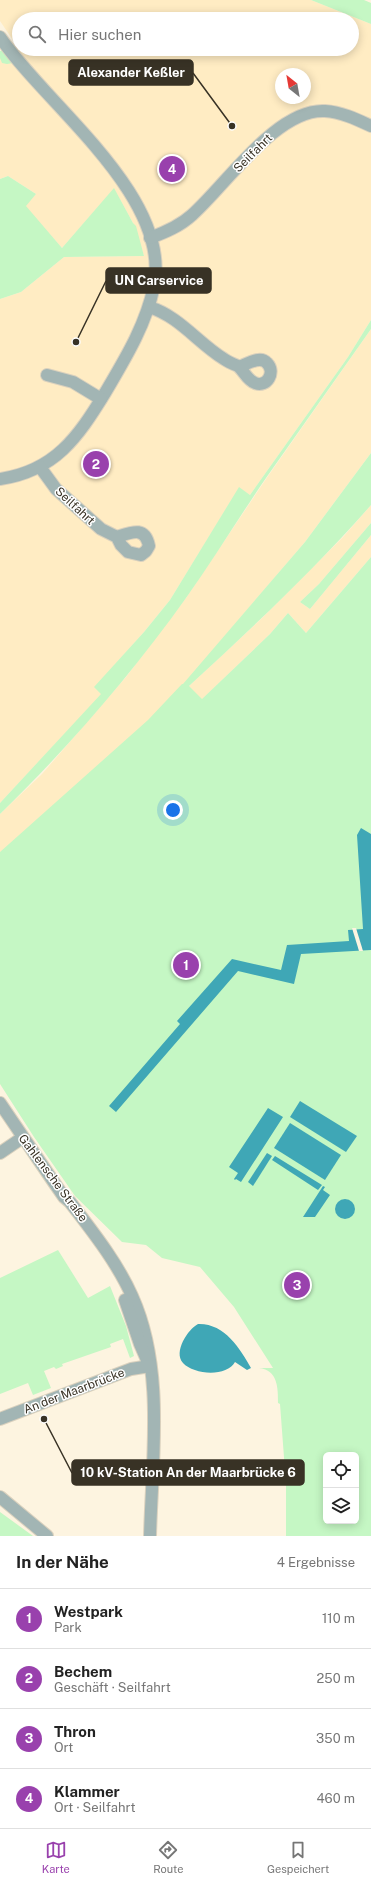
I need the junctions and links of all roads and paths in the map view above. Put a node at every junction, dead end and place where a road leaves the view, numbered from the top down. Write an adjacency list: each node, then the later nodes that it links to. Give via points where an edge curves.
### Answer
1 (0, 37): 2 (street)
2 (12, 52)
3 (15, 56): 5 (street, via 113,168 135,202)
4 (371, 126): 5 (street, Seilfahrt, via 342,114 325,111 292,118 271,134 192,214 175,227)
5 (150, 238): 6 (street, via 155,264)
6 (149, 307): 7 (street, via 160,310 174,319 223,359); 9 (street, via 129,352)
7 (239, 367)
8 (47, 375): 9 (street, via 73,382)
9 (101, 399): 10 (street, via 71,443 55,458)
10 (40, 467): 11 (street); 12 (street, Seilfahrt, via 56,489 100,529)
11 (0, 479)
12 (117, 537)
13 (0, 1103): 14 (street, Gahlensche Straße)
14 (22, 1138): 15 (street); 16 (street, Gahlensche Straße, via 124,1279 140,1314 149,1344)
15 (0, 1153)
16 (150, 1366): 17 (street, An der Maarbrücke, via 114,1376); 20 (street, Gahlensche Straße, via 154,1437)
17 (0, 1419)
18 (0, 1497): 19 (street)
19 (47, 1536)
20 (150, 1536)

